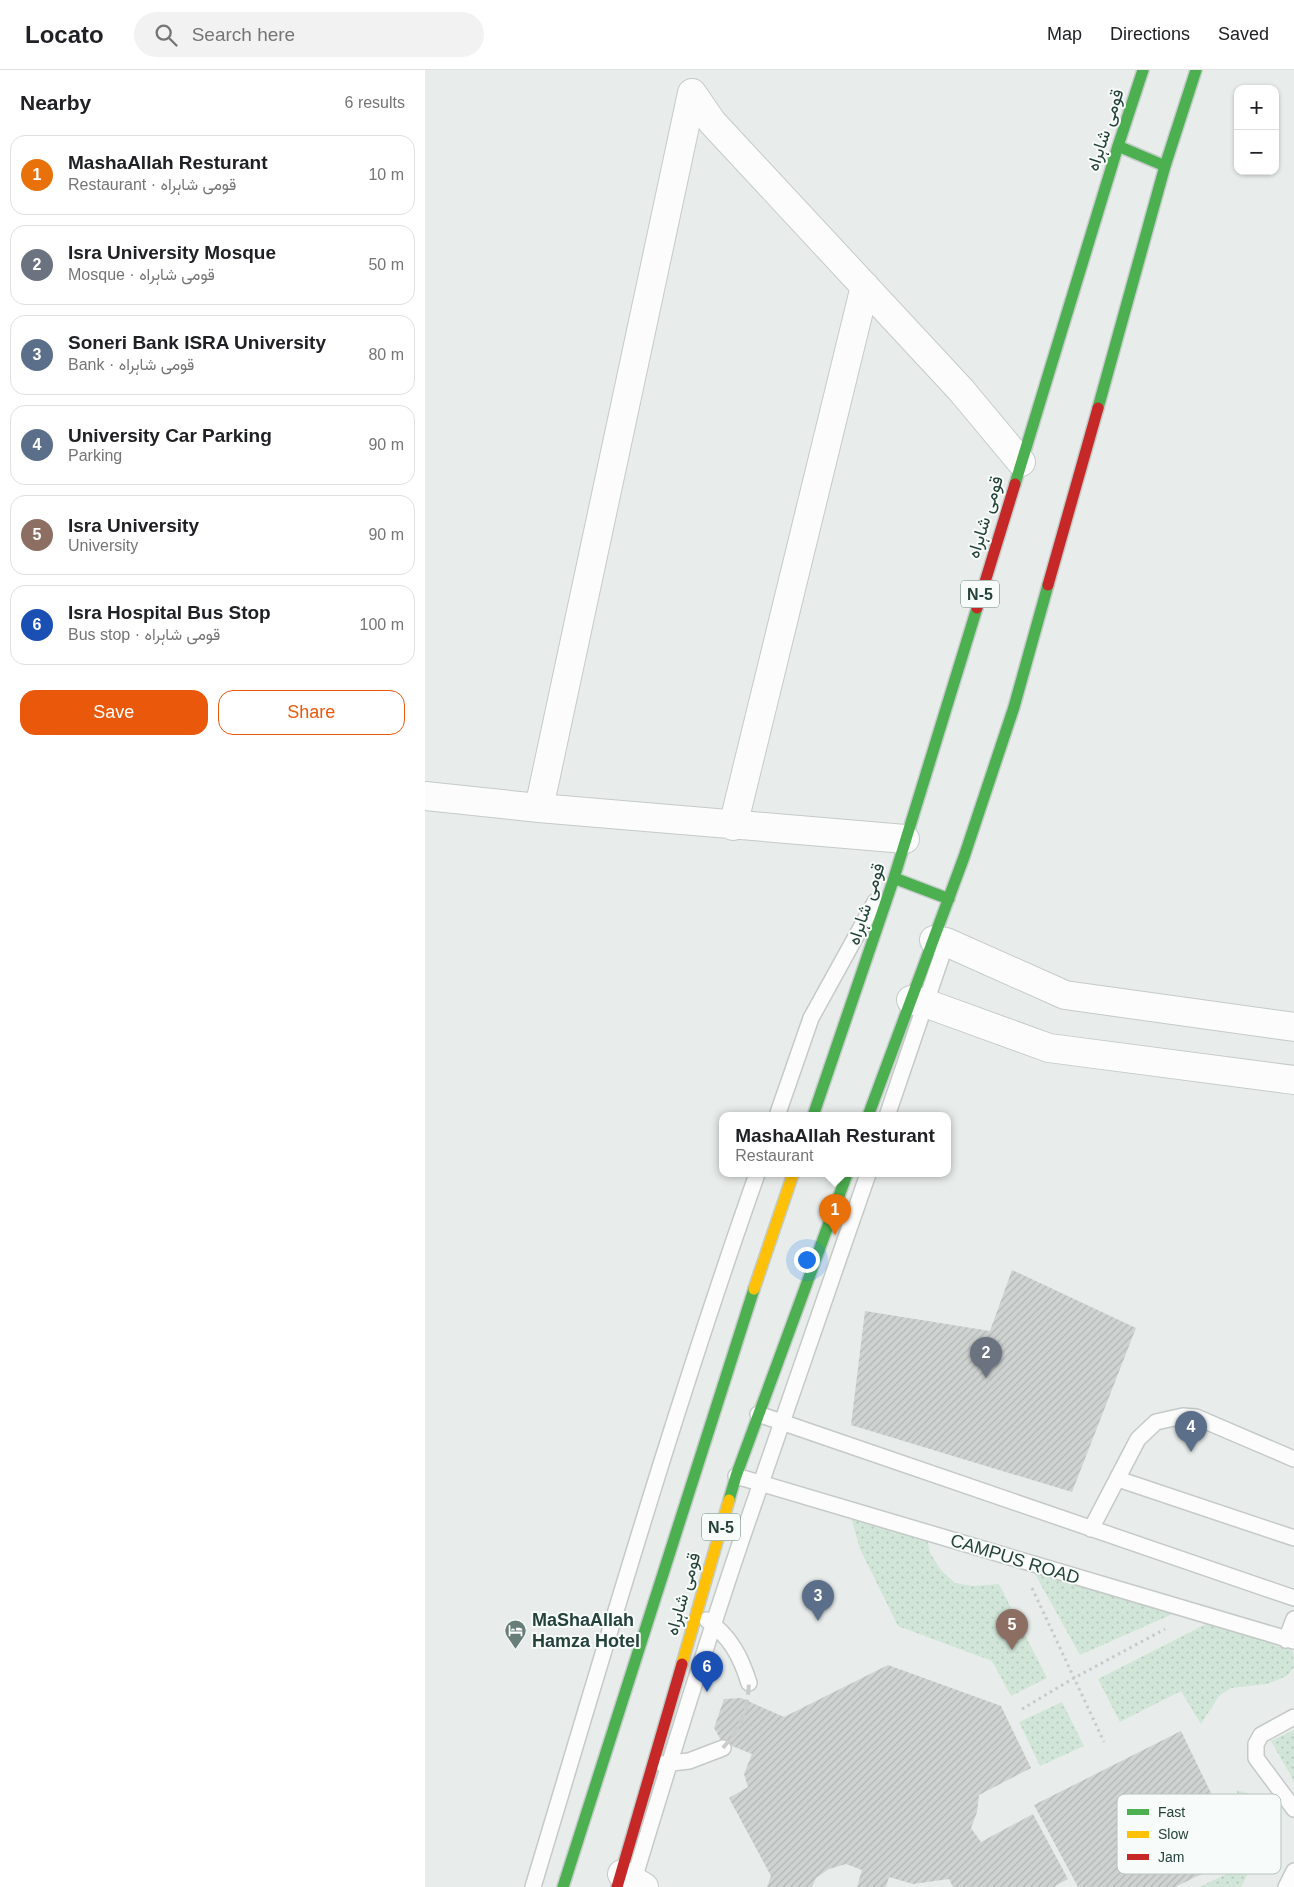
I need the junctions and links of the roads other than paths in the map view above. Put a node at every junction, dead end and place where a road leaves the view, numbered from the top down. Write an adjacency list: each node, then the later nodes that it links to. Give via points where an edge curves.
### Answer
1 (1143, 70): 3 (highway, قومی شاہراہ / N-5)
2 (1196, 70): 4 (highway)
3 (1118, 146): 4 (highway); 6 (highway, قومی شاہراہ / N-5)
4 (1165, 166): 11 (highway, via 1014,707)
5 (865, 286): 6 (street, via 961,390); 8 (street, via 712,122 692,93); 9 (street)
6 (1021, 462): 10 (highway, قومی شاہراہ / N-5)
7 (425, 796): 8 (street)
8 (539, 808): 9 (street)
9 (733, 826): 10 (street)
10 (903, 848): 12 (highway, قومی شاہراہ / N-5); 18 (lane, via 811,1018)
11 (964, 857): 13 (highway); 14 (lane, via 956,914)
12 (894, 878): 13 (highway); 19 (highway, قومی شاہراہ / N-5)
13 (949, 899): 14 (highway)
14 (940, 941): 15 (lane); 16 (street, via 1065,994)
15 (918, 1002): 17 (street, via 1049,1048); 20 (highway); 21 (lane)
16 (1294, 1027)
17 (1294, 1080)
18 (778, 1112)
19 (814, 1112)
20 (870, 1112)
21 (888, 1112)
22 (756, 1177): 47 (lane, via 726,1260 647,1510)
23 (792, 1177): 48 (highway, قومی شاہراہ / N-5)
24 (846, 1177): 26 (highway, قومی شاہراہ / N-5)
25 (867, 1177): 27 (lane)
26 (758, 1414): 27 (lane); 29 (highway, قومی شاہراہ / N-5)
27 (783, 1423): 31 (lane); 32 (lane)
28 (1294, 1459): 30 (lane, via 1195,1417 1183,1416 1156,1422 1138,1439)
29 (736, 1476): 31 (lane, CAMPUS ROAD); 35 (highway, قومی شاہراہ / N-5)
30 (1118, 1479): 32 (lane); 33 (lane)
31 (762, 1484): 37 (lane); 38 (lane, CAMPUS ROAD)
32 (1091, 1529): 34 (lane)
33 (1294, 1538)
34 (1294, 1598)
35 (696, 1612): 37 (lane); 43 (highway, قومی شاہراہ / N-5)
36 (1294, 1619): 38 (lane)
37 (714, 1625): 39 (lane, via 728,1638 741,1658); 42 (lane)
38 (1290, 1641)
39 (749, 1683)
40 (1294, 1717): 44 (lane, via 1261,1735 1256,1744 1256,1758)
41 (723, 1748): 42 (lane, via 689,1761)
42 (669, 1764): 43 (lane); 46 (lane)
43 (651, 1766): 46 (highway, قومی شاہراہ / N-5)
44 (1294, 1809)
45 (1294, 1871): 49 (lane)
46 (630, 1883)
47 (533, 1887)
48 (563, 1887)
49 (1286, 1887)

